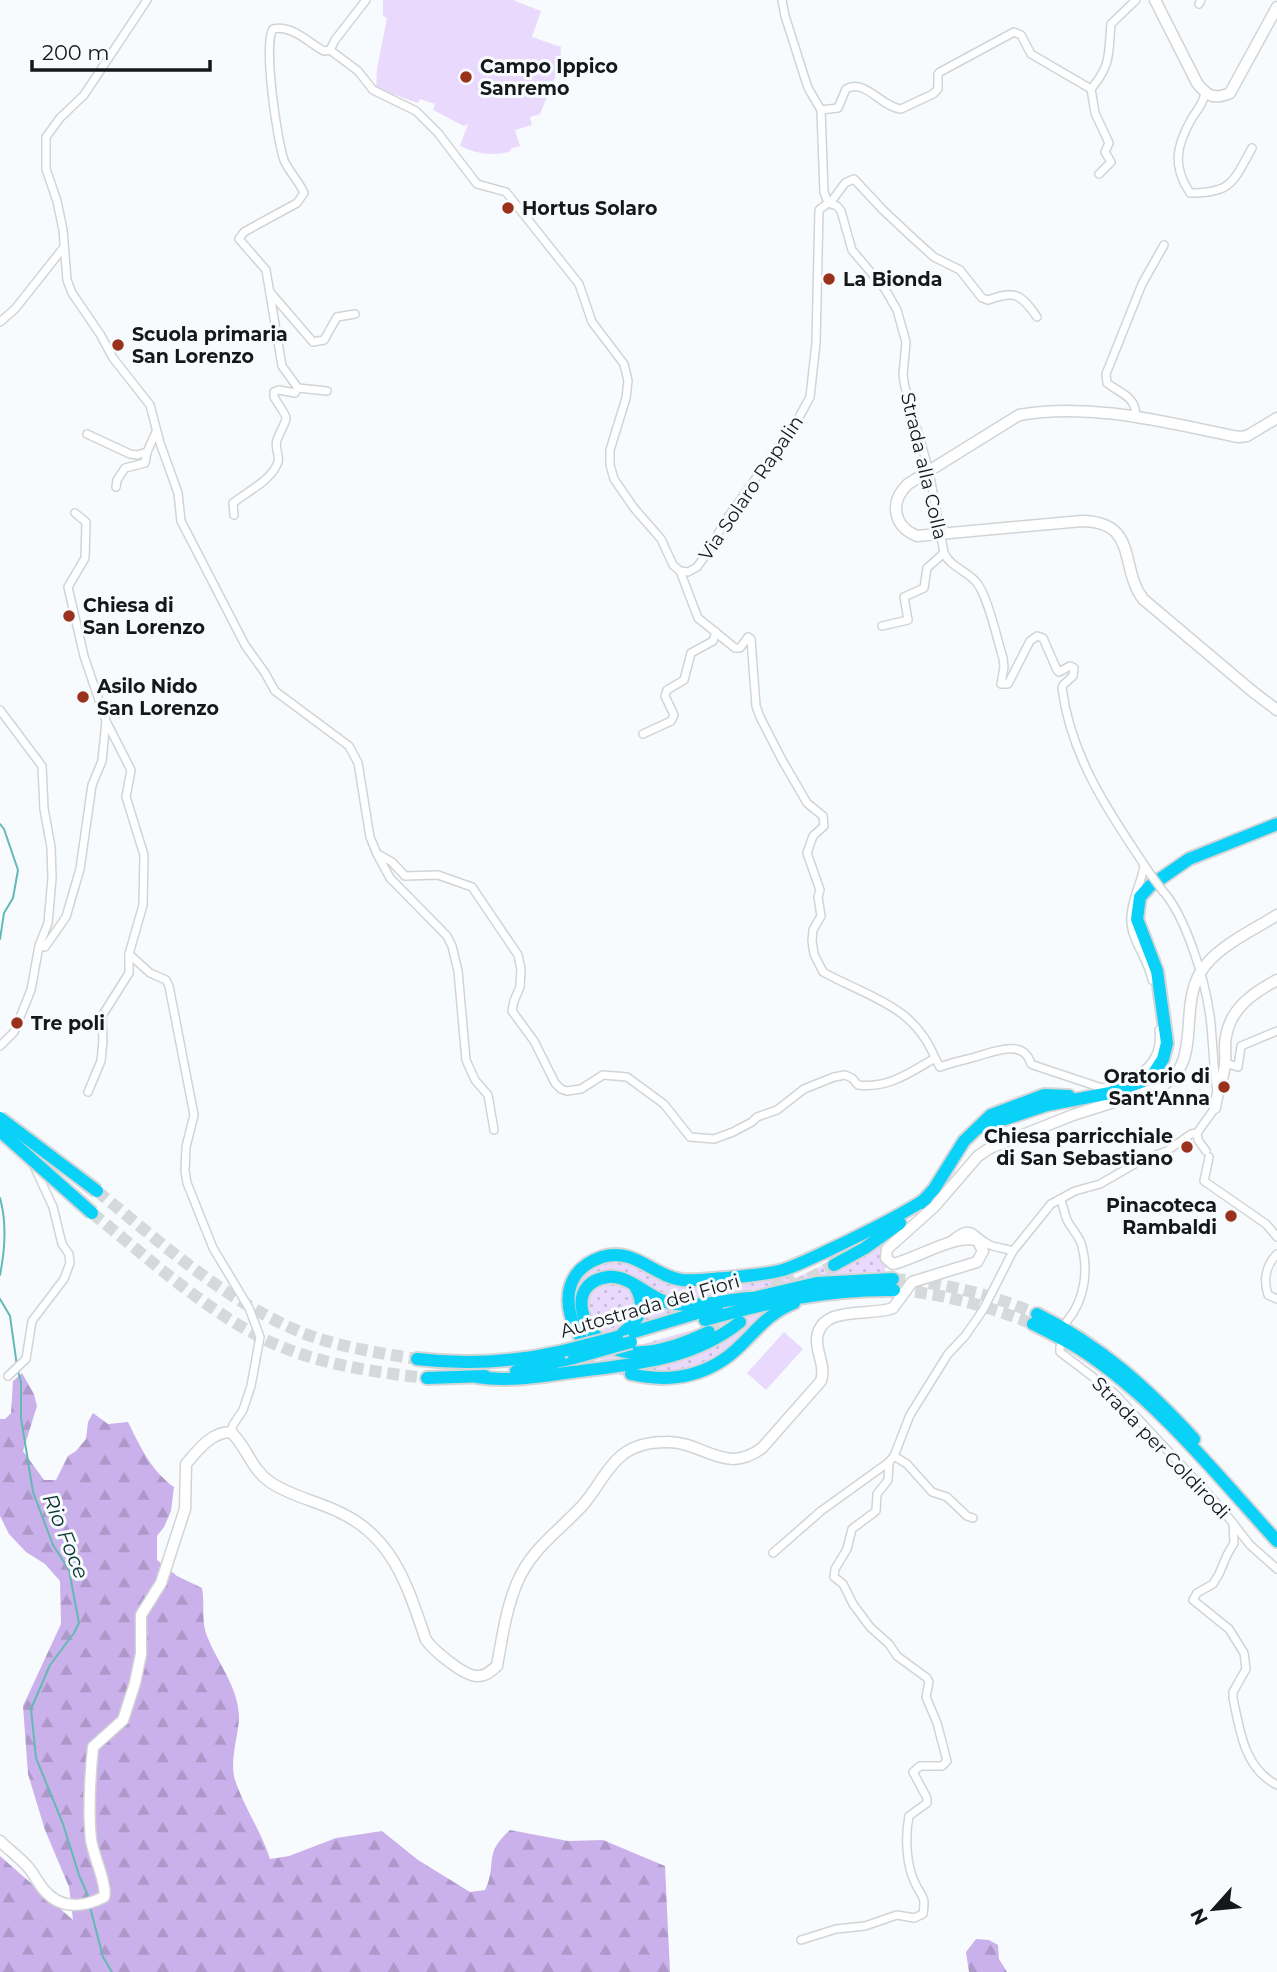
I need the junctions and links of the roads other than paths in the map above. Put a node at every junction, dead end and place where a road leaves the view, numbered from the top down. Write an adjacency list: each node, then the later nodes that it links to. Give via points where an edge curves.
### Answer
1 (147, 0): 15 (street, via 84,95 46,137 46,169 57,201)
2 (366, 0): 7 (street)
3 (782, 0): 10 (street, Strada alla Colla, via 808,88)
4 (1136, 0): 8 (street, via 1111,24 1106,68)
5 (1155, 0): 9 (main road)
6 (1277, 7): 9 (main road, via 1230,93 1220,97)
7 (330, 50): 16 (street, Via Solaro Rapalin, via 282,28 271,33 279,141 285,162 304,193 297,203 240,235 241,243 266,270); 33 (street, Via Solaro Rapalin, via 358,71 373,90 416,111 477,184 506,192 579,284 592,322 624,364 628,381 610,450 614,479)
8 (1091, 89): 10 (street, via 1031,54 1021,35 1014,32 940,72 933,94 901,109 857,86 846,89 838,108); 12 (street, via 1111,162)
9 (1205, 93): 11 (street, via 1179,149 1178,171 1190,193 1233,183)
10 (821, 110): 13 (street, Strada alla Colla, via 824,192)
11 (1252, 148)
12 (1098, 174)
13 (829, 203): 18 (street, via 854,179 934,257 960,270 982,298 1004,294 1022,298); 27 (street, Strada alla Colla, via 841,211 852,250 897,310 906,342 905,387); 33 (street, Via Solaro Rapalin, via 819,210 810,397 697,567)
14 (1164, 245): 22 (street, via 1142,284 1106,374 1107,383 1132,399)
15 (64, 247): 19 (street); 24 (street, via 72,293 113,358 150,405)
16 (269, 291): 17 (street, via 313,342 324,340 337,317); 20 (street, via 282,366)
17 (355, 314)
18 (1038, 317)
19 (0, 322)
20 (298, 388): 21 (street); 30 (street, via 295,393 274,393 287,420 276,442 278,460 270,475 233,503)
21 (327, 391)
22 (1136, 417): 23 (main road, via 1239,437); 27 (main road, via 1095,411 1019,415)
23 (1277, 418)
24 (157, 430): 26 (street); 41 (street, via 178,493 181,521 245,645 275,691 354,754)
25 (87, 434): 26 (street, via 130,454)
26 (146, 452): 28 (street, via 145,463 125,468)
27 (929, 471): 31 (street, Strada alla Colla); 31 (main road, via 901,491 896,518 908,533)
28 (116, 487)
29 (75, 513): 38 (street, via 86,522 85,558 68,587 83,656)
30 (234, 515)
31 (941, 536): 32 (street, Strada alla Colla); 37 (main road, via 1082,521 1111,527 1125,545 1134,584 1143,599)
32 (944, 553): 34 (street, via 928,568 924,588 904,597 908,620); 42 (street, Strada alla Colla, via 984,594 1003,658 1002,685 1008,684 1037,636 1046,642 1059,672 1074,668 1062,688 1071,731 1100,797)
33 (680, 571): 35 (street, via 698,618)
34 (882, 626)
35 (716, 632): 39 (street, via 713,641 691,653 684,680 667,690 665,696 674,715 671,721); 50 (street, via 735,648 751,639 760,717 807,803 823,816 824,827 813,836 807,853 820,890 821,916 811,941 818,964 823,972 912,1020)
36 (0, 710): 44 (street, via 43,766 52,878 48,923)
37 (1277, 710)
38 (106, 721): 44 (street, via 80,869 65,917 45,947); 45 (street, via 131,770 126,797 144,855 144,905)
39 (643, 734)
40 (1277, 824): 61 (highway, via 1189,859 1144,891 1137,904 1136,919 1159,978 1166,1051 1160,1066 1143,1081 1110,1093 1087,1098 1044,1096 998,1111 964,1141)
41 (377, 853): 50 (street, via 405,876 438,875 472,887 518,954 520,987 512,1011 561,1089 581,1089 603,1075 627,1077 664,1104 690,1137 715,1139 733,1132 777,1110 804,1089 834,1077 845,1075 858,1086 873,1086 902,1078); 57 (street, via 390,878 439,926 452,946 466,1060 488,1095)
42 (1144, 864): 46 (street, Strada alla Colla, bridge, via 1171,900); 50 (street, via 1130,919 1152,974 1160,1037 1154,1063 1122,1084 1103,1090 1031,1064 1029,1056 1017,1049 999,1049 940,1066)
43 (1277, 915): 46 (main road, via 1215,956)
44 (39, 946): 49 (street, via 27,1003 14,1032)
45 (129, 954): 53 (street, via 129,973 102,1016 100,1061); 87 (street, via 169,986 194,1115 186,1147 187,1183 213,1248 249,1308 260,1337 251,1386)
46 (1199, 974): 52 (street, Strada alla Colla, via 1210,1018); 66 (main road, via 1187,1049 1178,1074 1166,1086 1026,1132 978,1156 885,1255 897,1264)
47 (1277, 981): 51 (main road, via 1254,993 1230,1022)
48 (1277, 1031): 51 (street, via 1241,1046 1238,1067)
49 (0, 1046)
50 (935, 1058)
51 (1225, 1063): 52 (main road)
52 (1217, 1091): 54 (main road)
53 (88, 1092)
54 (1216, 1108): 59 (street)
55 (0, 1112): 84 (street, via 16,1131 43,1181 70,1263 64,1279 32,1321 26,1359)
56 (0, 1118): 60 (highway, bridge)
57 (494, 1130)
58 (0, 1131): 63 (highway, bridge)
59 (1197, 1133): 62 (street, via 1100,1184); 65 (street, via 1208,1154 1205,1182 1266,1224)
60 (97, 1191)
61 (926, 1199): 64 (highway); 80 (highway, via 852,1240 766,1273 683,1280 627,1256 594,1261 572,1283 568,1310 587,1346 593,1352)
62 (1060, 1199): 67 (street); 75 (street, via 1081,1242 1084,1282 1083,1294)
63 (92, 1213)
64 (894, 1227): 69 (highway); 70 (highway)
65 (1277, 1237)
66 (947, 1244): 67 (street, via 958,1234 971,1232 986,1243); 87 (main road, via 974,1239 982,1247 982,1255 973,1263 912,1282 893,1308 845,1314 826,1322 817,1336 824,1373 821,1381 750,1457 730,1460 668,1441 646,1443 620,1457 583,1505 530,1557 507,1611 497,1666 483,1676 472,1675 433,1649 402,1572 370,1533 343,1513 270,1483 251,1464)
67 (1013, 1251): 88 (street, via 983,1310 948,1354 910,1415)
68 (1277, 1254): 74 (street, via 1266,1278 1268,1294)
69 (834, 1265)
70 (793, 1275)
71 (635, 1286): 73 (highway, via 685,1305); 77 (highway, via 608,1277 590,1286 583,1297 583,1318 604,1343 643,1352 680,1345); 78 (highway, via 641,1298 640,1315)
72 (824, 1293): 73 (highway, Autostrada dei Fiori, via 893,1284 817,1283); 80 (highway, Autostrada dei Fiori, bridge, via 754,1306); 83 (highway, via 778,1310 733,1352 703,1371 666,1379)
73 (751, 1298): 78 (highway, Autostrada dei Fiori)
74 (1277, 1299)
75 (1067, 1321)
76 (740, 1322): 85 (highway, via 698,1348 659,1360 507,1380)
77 (709, 1332)
78 (617, 1337): 81 (highway, Autostrada dei Fiori, bridge)
79 (1059, 1347): 90 (street, Strada per Coldirodi, via 1114,1393)
80 (601, 1350): 81 (highway, Autostrada dei Fiori, bridge)
81 (569, 1355): 82 (highway, Autostrada dei Fiori, via 486,1362); 85 (highway, Autostrada dei Fiori)
82 (417, 1359)
83 (631, 1374)
84 (8, 1376)
85 (477, 1377): 86 (highway, Autostrada dei Fiori)
86 (427, 1378)
87 (231, 1432): 96 (main road, via 210,1440 186,1464 187,1495 181,1523 162,1583 141,1615 141,1654 123,1720 93,1747 91,1839 104,1897 81,1905 55,1900)
88 (892, 1459): 89 (street, via 906,1464 932,1492 947,1497); 93 (street); 97 (street, via 888,1480 878,1490 876,1511 852,1529 834,1577 870,1627 929,1682 926,1698 947,1761 942,1766 920,1766 913,1772 927,1798 927,1803 909,1816 907,1831 907,1853 925,1899 923,1914 914,1918 897,1914)
89 (973, 1518)
90 (1233, 1523): 94 (street, Strada per Coldirodi); 95 (street, Strada per Coldirodi, via 1234,1543 1219,1574 1194,1600 1220,1620 1242,1648 1246,1669 1233,1692 1239,1733 1256,1770)
91 (1277, 1529): 92 (highway, via 1132,1377 1090,1344 1035,1319 1129,1386)
92 (1277, 1541)
93 (773, 1553)
94 (1277, 1569)
95 (1277, 1785)
96 (0, 1841)
97 (801, 1940)

